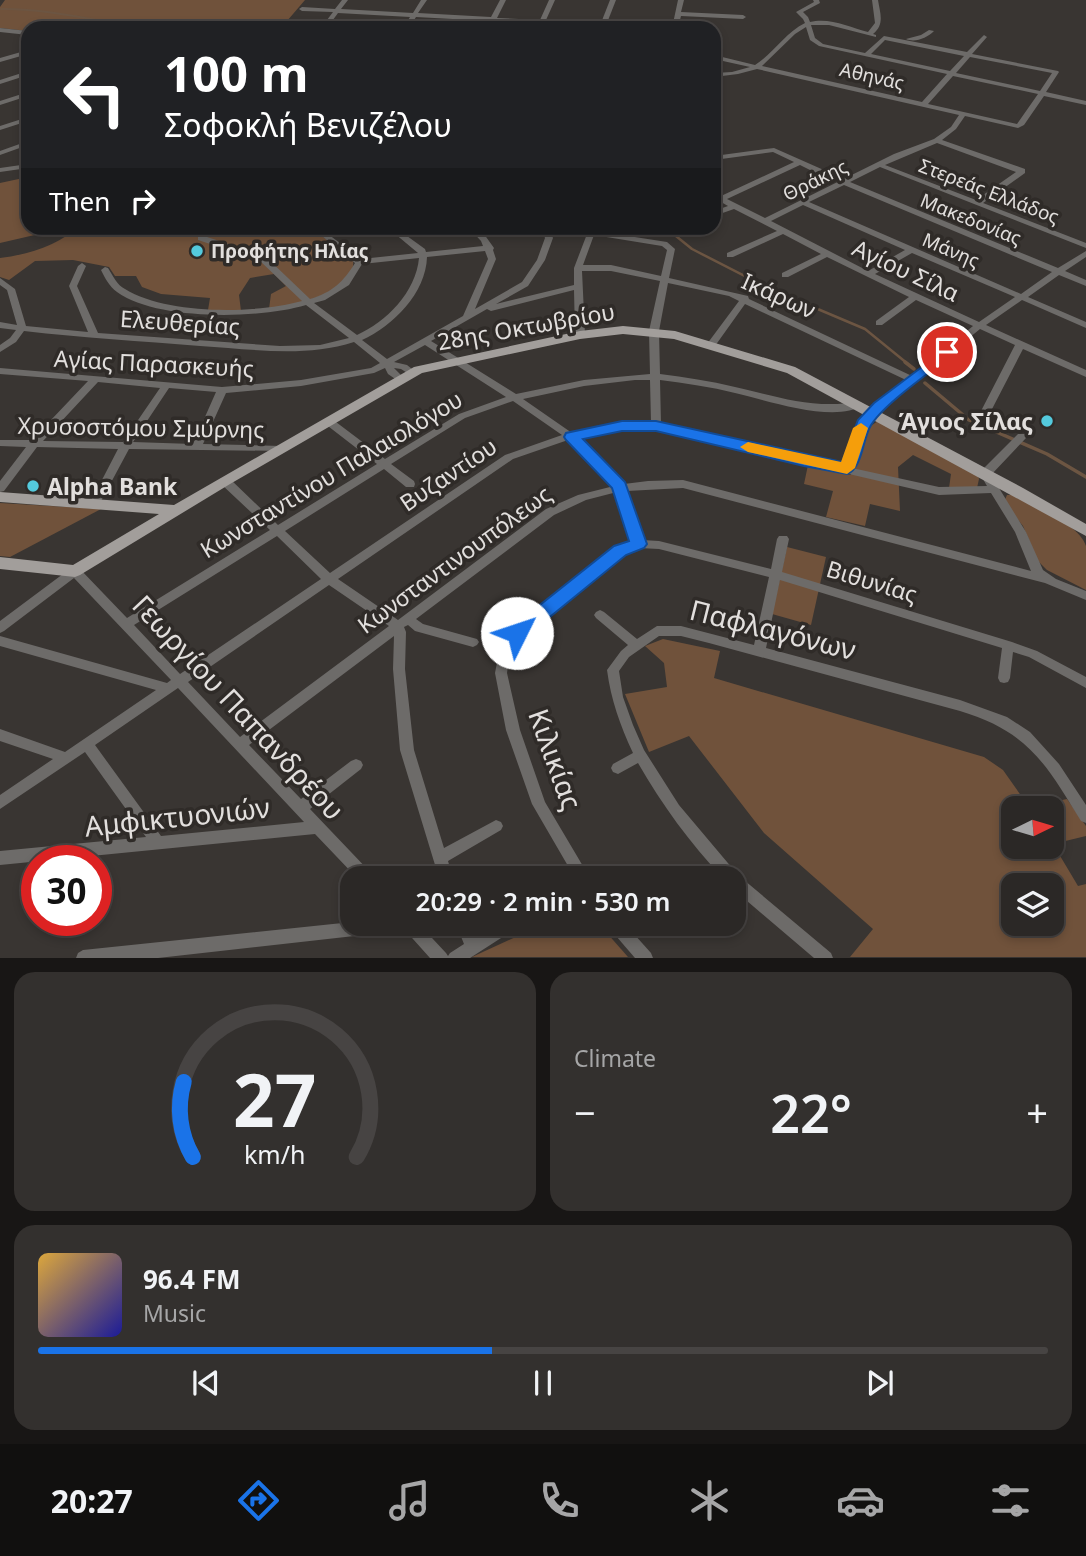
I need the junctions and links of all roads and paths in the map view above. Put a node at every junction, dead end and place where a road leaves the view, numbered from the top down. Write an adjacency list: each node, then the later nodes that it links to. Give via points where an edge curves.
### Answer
1 (345, 0): 10 (street)
2 (424, 0): 11 (street)
3 (503, 0): 14 (street)
4 (552, 0): 18 (street)
5 (613, 0): 19 (street)
6 (681, 0): 12 (street)
7 (816, 0): 21 (street, via 799,12)
8 (875, 0): 24 (street, via 879,24)
9 (302, 9): 10 (street)
10 (337, 10): 11 (street); 15 (street)
11 (414, 14): 14 (street); 16 (street)
12 (678, 14): 13 (street); 20 (street)
13 (743, 17)
14 (493, 19): 17 (street)
15 (329, 21)
16 (410, 21)
17 (509, 21)
18 (542, 21)
19 (605, 21)
20 (676, 21)
21 (808, 24): 24 (street, via 825,23); 30 (street, via 814,42); 36 (street)
22 (4, 30): 26 (street)
23 (931, 31): 28 (street)
24 (869, 34): 27 (street)
25 (984, 37): 31 (street)
26 (0, 38)
27 (884, 38): 28 (street); 30 (street)
28 (903, 40): 31 (street)
29 (21, 54): 32 (street)
30 (867, 54): 37 (street)
31 (969, 54): 37 (street); 41 (street, via 1056,72)
32 (18, 55): 33 (street); 35 (street)
33 (21, 56)
34 (721, 59): 36 (street, Αθηνάς)
35 (0, 60)
36 (758, 67): 39 (street); 45 (street, Αθηνάς)
37 (952, 73): 41 (street); 45 (street)
38 (21, 75): 40 (street)
39 (721, 75)
40 (0, 82)
41 (1042, 93): 44 (street); 46 (street, Αθηνάς, via 1022,124)
42 (21, 96): 43 (street)
43 (0, 103)
44 (1086, 103)
45 (924, 104): 46 (street, Αθηνάς)
46 (963, 114): 49 (street)
47 (21, 121): 48 (street)
48 (0, 128)
49 (937, 141): 54 (street, Θράκης); 62 (street, via 1022,172)
50 (21, 146): 51 (street)
51 (0, 153)
52 (721, 157): 53 (street, via 765,150)
53 (800, 162): 57 (street); 59 (street)
54 (880, 165): 58 (street, Θράκης); 62 (street, Στερεάς Ελλάδος)
55 (21, 167): 56 (street)
56 (0, 170)
57 (823, 173)
58 (845, 183): 61 (street, Θράκης); 85 (street, Μακεδονίας)
59 (721, 195)
60 (721, 199): 63 (street, Αγίου Σίλα)
61 (804, 203): 65 (street, Θράκης); 76 (street, Μάνης)
62 (977, 203): 74 (street, Στερεάς Ελλάδος)
63 (734, 206): 64 (street); 65 (street, Αγίου Σίλα)
64 (721, 211)
65 (763, 222): 66 (street, Αγίου Σίλα)
66 (783, 231): 78 (street, Αγίου Σίλα); 79 (street)
67 (325, 235): 81 (street)
68 (402, 235): 80 (street)
69 (480, 235): 75 (street)
70 (548, 235): 96 (street, via 532,276)
71 (590, 235): 83 (street)
72 (621, 235): 88 (street, via 671,249)
73 (201, 238): 95 (street, via 262,258)
74 (1086, 246)
75 (489, 248): 80 (street); 97 (street, via 490,268)
76 (911, 250): 86 (street); 93 (street, Μάνης)
77 (1086, 253): 85 (street)
78 (827, 254): 86 (street, Αγίου Σίλα); 87 (street)
79 (730, 255)
80 (424, 256): 81 (street); 106 (street, via 420,275 398,311)
81 (359, 262): 95 (street, via 339,287)
82 (82, 267): 104 (street, via 73,286)
83 (578, 268): 88 (street, Ικάρων, via 611,268); 91 (street)
84 (105, 270): 95 (street, via 124,293 160,307 244,313)
85 (1058, 272): 90 (street, Μακεδονίας); 93 (street)
86 (869, 274): 92 (street, Αγίου Σίλα)
87 (785, 275)
88 (667, 280): 94 (street, Ικάρων); 103 (street)
89 (0, 281): 102 (street, via 10,289)
90 (1086, 283)
91 (577, 287): 96 (street); 105 (street)
92 (916, 296): 98 (street); 100 (street, Αγίου Σίλα)
93 (1021, 297): 100 (street); 101 (street, Μάνης)
94 (745, 298): 109 (street); 117 (street, Ικάρων)
95 (310, 304): 106 (street)
96 (485, 309): 97 (street, Αγίας Παρασκευής)
97 (466, 319): 107 (street, Αγίας Παρασκευής)
98 (879, 323)
99 (0, 325): 102 (street, Ελευθερίας)
100 (980, 325): 108 (street, Αγίου Σίλα); 117 (street)
101 (1086, 325)
102 (22, 328): 104 (street, Ελευθερίας); 110 (street)
103 (654, 331): 105 (main road, 28ης Οκτωβρίου); 109 (main road, 28ης Οκτωβρίου); 116 (street)
104 (94, 335): 106 (street, Ελευθερίας, via 271,348 327,347)
105 (580, 335): 111 (main road, 28ης Οκτωβρίου)
106 (358, 339): 112 (street)
107 (425, 341): 111 (street); 112 (street, Αγίας Παρασκευής)
108 (1021, 343): 114 (street, Αγίου Σίλα); 123 (street)
109 (712, 344): 122 (main road, 28ης Οκτωβρίου, via 791,370)
110 (0, 349)
111 (455, 360): 115 (main road, 28ης Οκτωβρίου); 121 (street)
112 (388, 364): 115 (street, via 391,372); 120 (street, Αγίας Παρασκευής, via 301,383)
113 (0, 371): 118 (street, Αγίας Παρασκευής)
114 (1086, 374)
115 (407, 376): 125 (main road, 28ης Οκτωβρίου)
116 (654, 377): 121 (street, Κωνσταντίνου Παλαιολόγου); 122 (street, Κωνσταντίνου Παλαιολόγου, via 720,387 811,410); 126 (street)
117 (913, 380): 124 (street)
118 (93, 381): 119 (street, Αγίας Παρασκευής); 130 (street)
119 (166, 386): 120 (street, Αγίας Παρασκευής); 131 (street)
120 (222, 390): 132 (street)
121 (515, 398): 127 (street); 134 (street, Κωνσταντίνου Παλαιολόγου, via 474,409)
122 (858, 405): 124 (main road, 28ης Οκτωβρίου)
123 (986, 411)
124 (873, 414): 135 (street, via 860,428); 136 (main road, 28ης Οκτωβρίου)
125 (328, 421): 133 (main road, 28ης Οκτωβρίου); 134 (street)
126 (656, 426): 127 (street, Βυζαντίου, via 622,426); 135 (street, Βυζαντίου)
127 (571, 437): 139 (street); 145 (street, Βυζαντίου, via 509,457)
128 (1018, 441): 136 (street)
129 (0, 443): 130 (street, Χρυσοστόμου Σμύρνης)
130 (33, 445): 131 (street, Χρυσοστόμου Σμύρνης); 140 (street)
131 (124, 447): 132 (street, Χρυσοστόμου Σμύρνης); 144 (street)
132 (197, 447): 133 (street, Χρυσοστόμου Σμύρνης)
133 (281, 449): 137 (main road, 28ης Οκτωβρίου)
134 (384, 464): 138 (street); 149 (street, Κωνσταντίνου Παλαιολόγου)
135 (847, 468): 141 (street, Βυζαντίου, via 939,491)
136 (985, 474): 141 (street, Κωνσταντινουπόλεως); 150 (main road, 28ης Οκτωβρίου)
137 (225, 481): 147 (main road, 28ης Οκτωβρίου); 149 (street)
138 (410, 484)
139 (620, 486): 152 (street); 157 (street, Κωνσταντινουπόλεως, via 683,484); 160 (street, Κωνσταντινουπόλεως, via 550,512)
140 (0, 488)
141 (993, 489): 157 (street, Κωνσταντινουπόλεως, via 1038,573)
142 (0, 497): 144 (main road)
143 (429, 499): 145 (street)
144 (95, 503): 146 (main road)
145 (440, 507): 156 (street, Βυζαντίου)
146 (145, 508): 147 (main road); 148 (main road)
147 (176, 510): 148 (main road, 28ης Οκτωβρίου)
148 (146, 528): 154 (main road, 28ης Οκτωβρίου)
149 (277, 530): 156 (street); 161 (street, Κωνσταντίνου Παλαιολόγου)
150 (1083, 532)
151 (783, 540): 155 (street)
152 (638, 544): 155 (street, Βιθυνίας, via 659,545); 188 (street, Κιλικίας, via 620,551 557,600 504,650 502,673 513,730 539,804)
153 (0, 563): 154 (main road)
154 (75, 571): 161 (street, Γεωργίου Παπανδρέου); 162 (street)
155 (774, 574): 166 (street, Βιθυνίας); 167 (street)
156 (329, 579): 160 (street); 170 (street, Βυζαντίου)
157 (1046, 579): 158 (street, Κωνσταντινουπόλεως)
158 (1086, 596)
159 (600, 615): 165 (street)
160 (403, 622): 164 (street); 173 (street, Κωνσταντινουπόλεως); 185 (street, via 399,669 407,750)
161 (125, 625): 170 (street, Γεωργίου Παπανδρέου)
162 (0, 628)
163 (0, 641): 170 (street)
164 (473, 642)
165 (636, 645): 167 (street, Παφλαγόνων, via 656,631 681,631); 174 (street, Παφλαγόνων, via 613,670 614,687)
166 (1008, 645): 168 (street); 169 (street, Βιθυνίας)
167 (759, 651): 180 (street, Παφλαγόνων, via 939,700 1012,726 1050,761)
168 (1004, 678)
169 (1086, 683)
170 (175, 686): 172 (street, Βυζαντίου); 173 (street, Γεωργίου Παπανδρέου)
171 (0, 735): 175 (street)
172 (87, 744): 175 (street, Βυζαντίου); 183 (street)
173 (239, 745): 179 (street, Γεωργίου Παπανδρέου)
174 (640, 755): 177 (street); 189 (street, Παφλαγόνων)
175 (66, 758): 178 (street, Βυζαντίου)
176 (356, 765): 179 (street)
177 (618, 768)
178 (0, 803)
179 (300, 808): 182 (street, Γεωργίου Παπανδρέου)
180 (1086, 817)
181 (496, 826): 185 (street)
182 (317, 827): 183 (street, Αμφικτυονιών); 186 (street, Γεωργίου Παπανδρέου)
183 (158, 843): 184 (street, Αμφικτυονιών)
184 (0, 858)
185 (439, 858): 187 (street)
186 (354, 866)
187 (442, 866)
188 (576, 866)
189 (722, 866)
190 (746, 890): 201 (street, Παφλαγόνων)
191 (340, 930): 197 (street)
192 (425, 936): 198 (street)
193 (468, 936): 196 (street)
194 (490, 936): 196 (street)
195 (626, 936): 200 (street)
196 (473, 946): 199 (street)
197 (83, 957)
198 (441, 957)
199 (455, 957)
200 (646, 957)
201 (827, 957)

